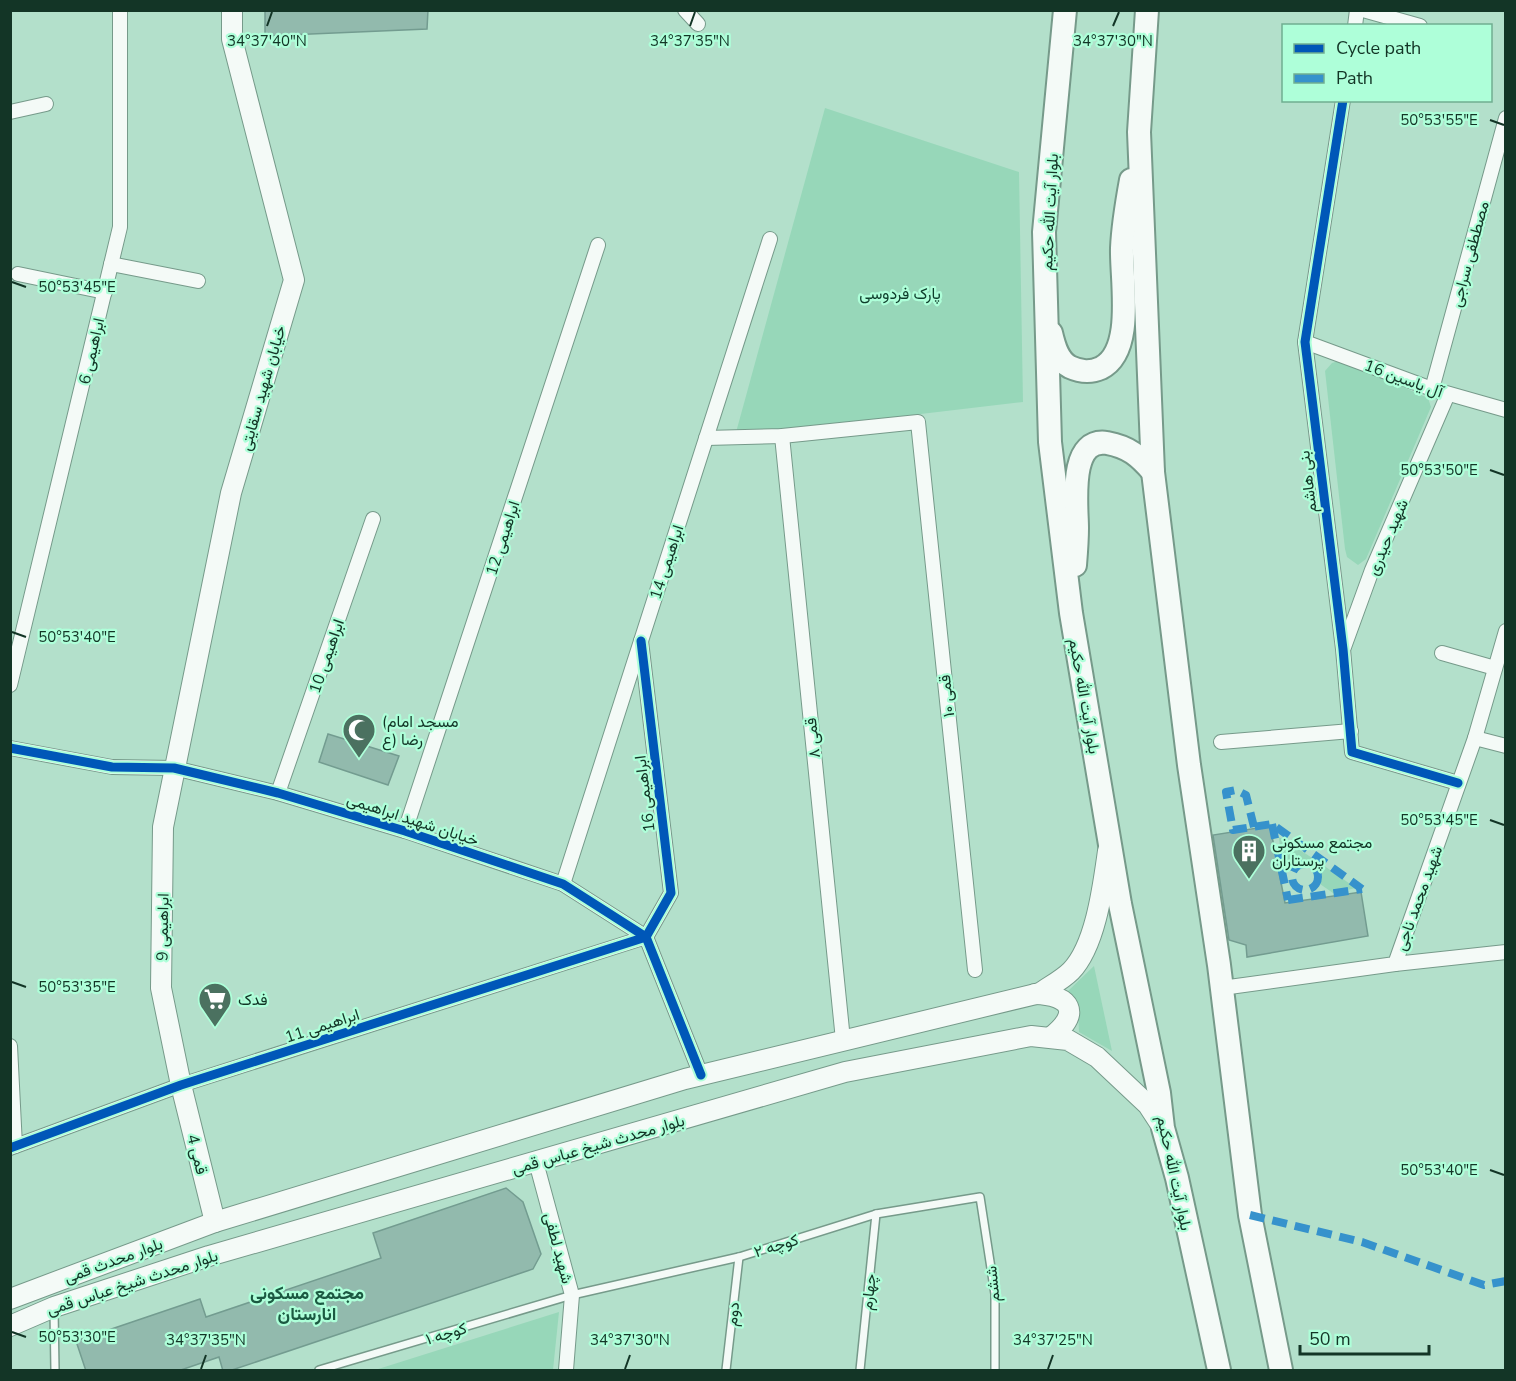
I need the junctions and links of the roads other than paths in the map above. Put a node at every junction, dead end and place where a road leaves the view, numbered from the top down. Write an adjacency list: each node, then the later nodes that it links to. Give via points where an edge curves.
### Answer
1 (120, 10): 16 (street, ابراهیمی 6, via 120,227)
2 (232, 10): 41 (main road, خیابان شهید سقایتی, via 232,39 294,280 231,493)
3 (684, 10): 7 (street)
4 (1065, 10): 20 (main road, بلوار آیت الله حکیم, via 1044,232)
5 (1148, 10): 13 (main road)
6 (1363, 10): 8 (street)
7 (698, 24)
8 (1413, 24)
9 (1343, 102): 21 (street, بنی هاشم)
10 (46, 104): 11 (street)
11 (10, 112)
12 (1506, 118): 22 (street, مصططفی سراجی)
13 (1139, 132): 20 (main road, via 1122,249 1123,325 1120,346 1106,365 1092,372 1065,365 1054,348); 27 (main road)
14 (770, 239): 26 (street, ابراهیمی 14)
15 (598, 245): 44 (street, ابراهیمی 12)
16 (111, 264): 18 (street); 19 (street, ابراهیمی 6)
17 (18, 274): 19 (street)
18 (198, 281)
19 (105, 292): 35 (street, ابراهیمی 6)
20 (1045, 299): 29 (main road, بلوار آیت الله حکیم, via 1050,442)
21 (1305, 342): 22 (street, آل یاسین 16); 32 (street, بنی هاشم)
22 (1432, 389): 23 (street, آل یاسین 16)
23 (1448, 394): 24 (street, آل یاسین 16); 32 (street, شهید حیدری, via 1372,570)
24 (1506, 410)
25 (782, 436): 26 (street); 50 (street, قمی ۱۰, via 918,423); 54 (street, قمی ۸)
26 (706, 438): 31 (street, ابراهیمی 14)
27 (1153, 472): 29 (main road, via 1125,447 1103,443 1082,455 1077,471); 51 (main road, via 1189,765)
28 (373, 519): 43 (street, ابراهیمی 10)
29 (1071, 613): 45 (main road, بلوار آیت الله حکیم)
30 (1506, 631): 34 (street, شهید محمد ناجی)
31 (640, 641): 46 (street, ابراهیمی 14); 47 (street, ابراهیمی 16, via 671,894)
32 (1343, 649): 36 (street, بنی هاشم)
33 (1442, 653): 34 (street)
34 (1495, 668): 37 (street, شهید محمد ناجی)
35 (10, 685)
36 (1350, 732): 38 (street); 42 (street, بنی هاشم, via 1352,752)
37 (1475, 738): 39 (street); 42 (street, شهید محمد ناجی)
38 (1221, 742)
39 (1506, 746)
40 (10, 748): 41 (street, خیابان شهید ابراهیمی, via 112,767)
41 (174, 768): 43 (street, خیابان شهید ابراهیمی); 57 (main road, ابراهیمی 9, via 163,827 161,988)
42 (1458, 783): 49 (street, شهید محمد ناجی)
43 (278, 793): 44 (street, خیابان شهید ابراهیمی)
44 (405, 831): 46 (street, خیابان شهید ابراهیمی)
45 (1110, 840): 52 (main road, بلوار محدث شیخ عباس قمی, via 1098,904 1083,952 1071,970); 58 (main road, بلوار آیت الله حکیم, via 1160,1093)
46 (563, 884): 47 (street, خیابان شهید ابراهیمی)
47 (646, 937): 56 (street); 57 (street, ابراهیمی 11)
48 (1506, 952): 49 (street)
49 (1395, 964): 51 (street, شهید محمد ناجی)
50 (975, 970)
51 (1222, 988): 76 (main road, via 1250,1215)
52 (1035, 994): 53 (main road, via 1056,995 1070,1010 1068,1021); 54 (main road, بلوار محدث شیخ عباس قمی)
53 (1051, 1037): 58 (main road, بلوار محدث شیخ عباس قمی, via 1068,1040 1113,1070 1148,1106); 60 (main road, بلوار محدث شیخ عباس قمی, via 1031,1036 845,1072)
54 (843, 1040): 56 (main road, بلوار محدث شیخ عباس قمی)
55 (10, 1046): 59 (street)
56 (701, 1075): 63 (main road, بلوار محدث شیخ عباس قمی)
57 (181, 1085): 59 (street, ابراهیمی 11); 63 (main road, قمی 4)
58 (1163, 1128): 69 (main road, بلوار آیت الله حکیم, via 1177,1178)
59 (13, 1147)
60 (536, 1162): 65 (street, شهید لطفی); 67 (main road, بلوار محدث شیخ عباس قمی, via 209,1256)
61 (980, 1197): 62 (lane, کوچه ۲); 75 (lane, ششم, via 994,1294)
62 (876, 1214): 64 (lane, کوچه ۲); 74 (lane, چهارم)
63 (215, 1222): 66 (main road, بلوار محدث قمی)
64 (738, 1257): 65 (lane, کوچه ۲); 73 (lane, دوم)
65 (572, 1295): 71 (lane, کوچه ۱); 72 (street, شهید لطفی)
66 (10, 1299)
67 (54, 1307): 68 (main road, بلوار محدث شیخ عباس قمی); 70 (lane)
68 (10, 1326)
69 (1215, 1366)
70 (55, 1371)
71 (319, 1371)
72 (566, 1371)
73 (726, 1371)
74 (860, 1371)
75 (994, 1371)
76 (1281, 1371)

